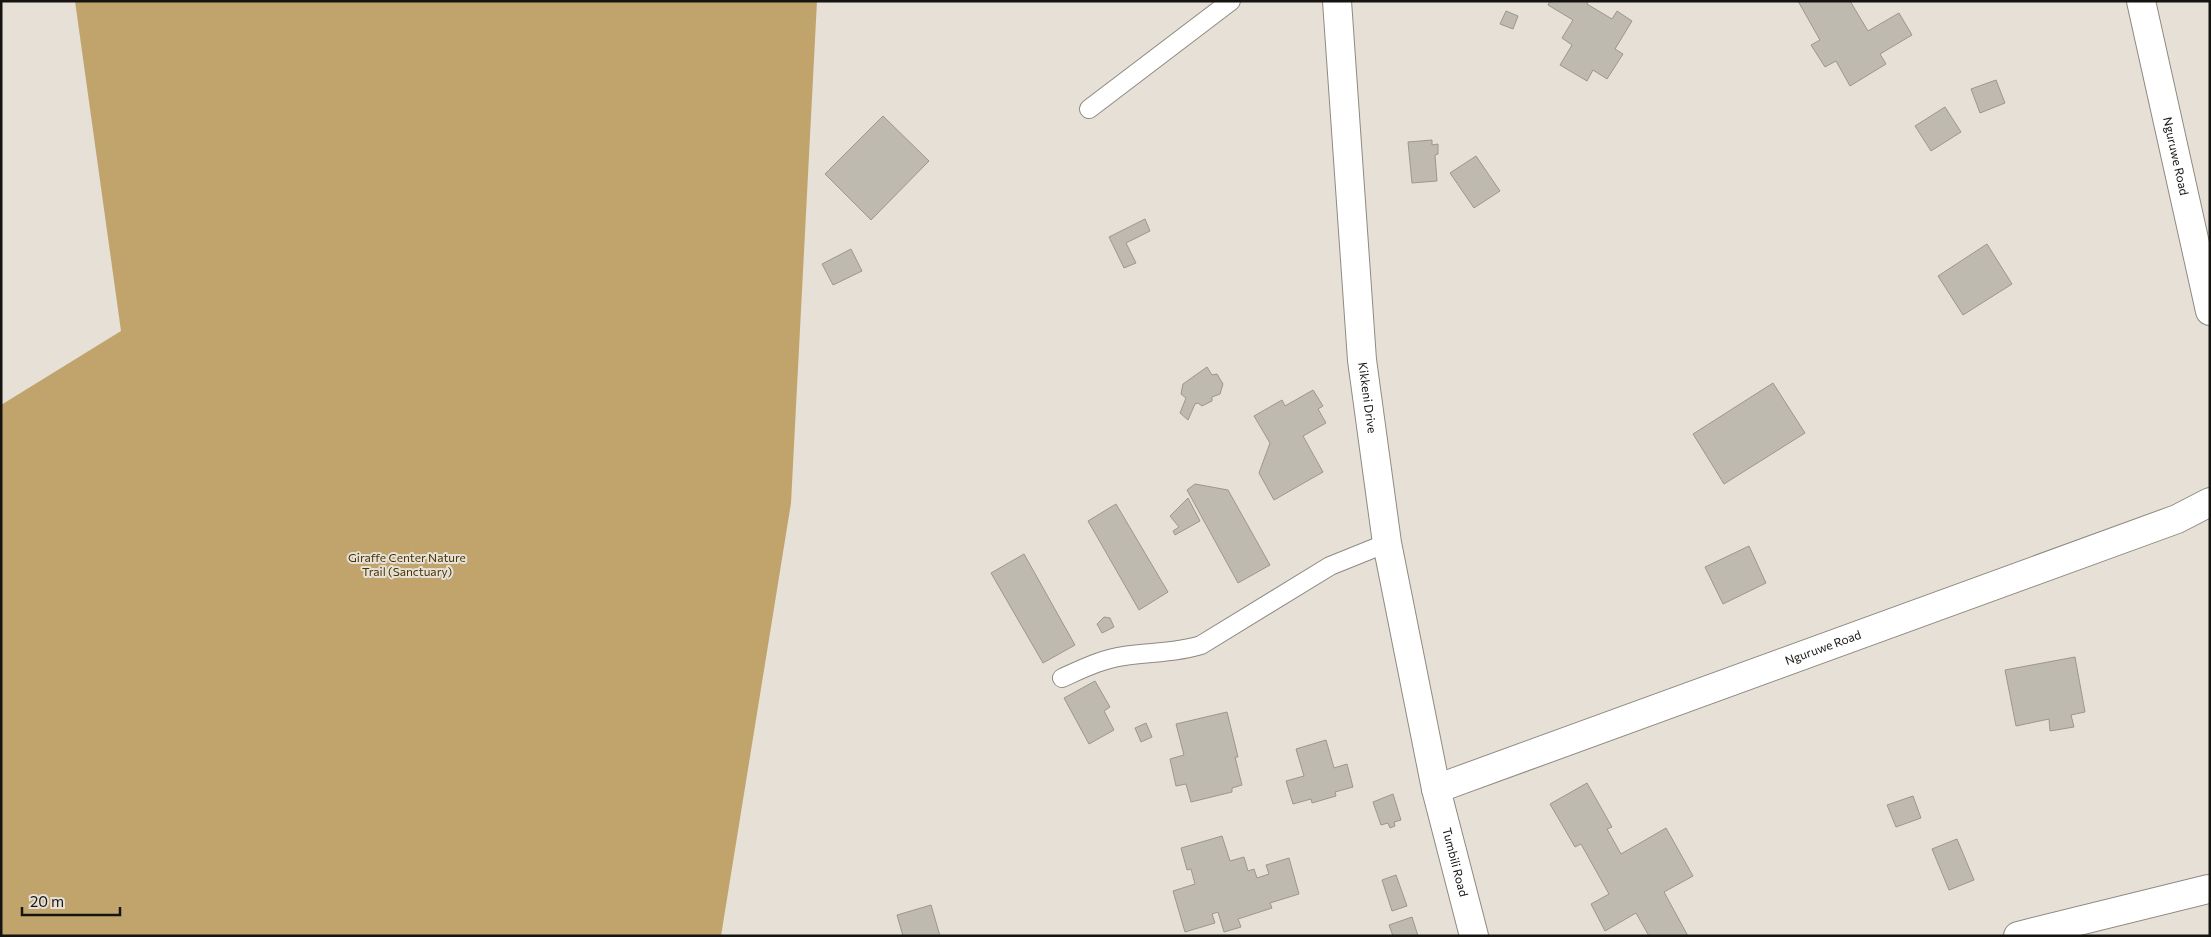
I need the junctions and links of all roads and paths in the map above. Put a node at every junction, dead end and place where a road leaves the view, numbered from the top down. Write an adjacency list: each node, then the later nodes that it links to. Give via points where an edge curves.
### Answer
1 (1231, 1): 4 (lane)
2 (1337, 1): 7 (street, Kikkeni Drive, via 1362,360)
3 (2141, 1): 5 (street, Nguruwe Road)
4 (1090, 109)
5 (2208, 299)
6 (2210, 502): 9 (street, Nguruwe Road, via 2177,519)
7 (1388, 543): 8 (lane, via 1323,570 1202,645 1188,650 1122,656 1092,664); 9 (street, Kikkeni Drive)
8 (1062, 678)
9 (1436, 789): 11 (street, Tumbili Road)
10 (2208, 889): 12 (street)
11 (1474, 936)
12 (2018, 936)

